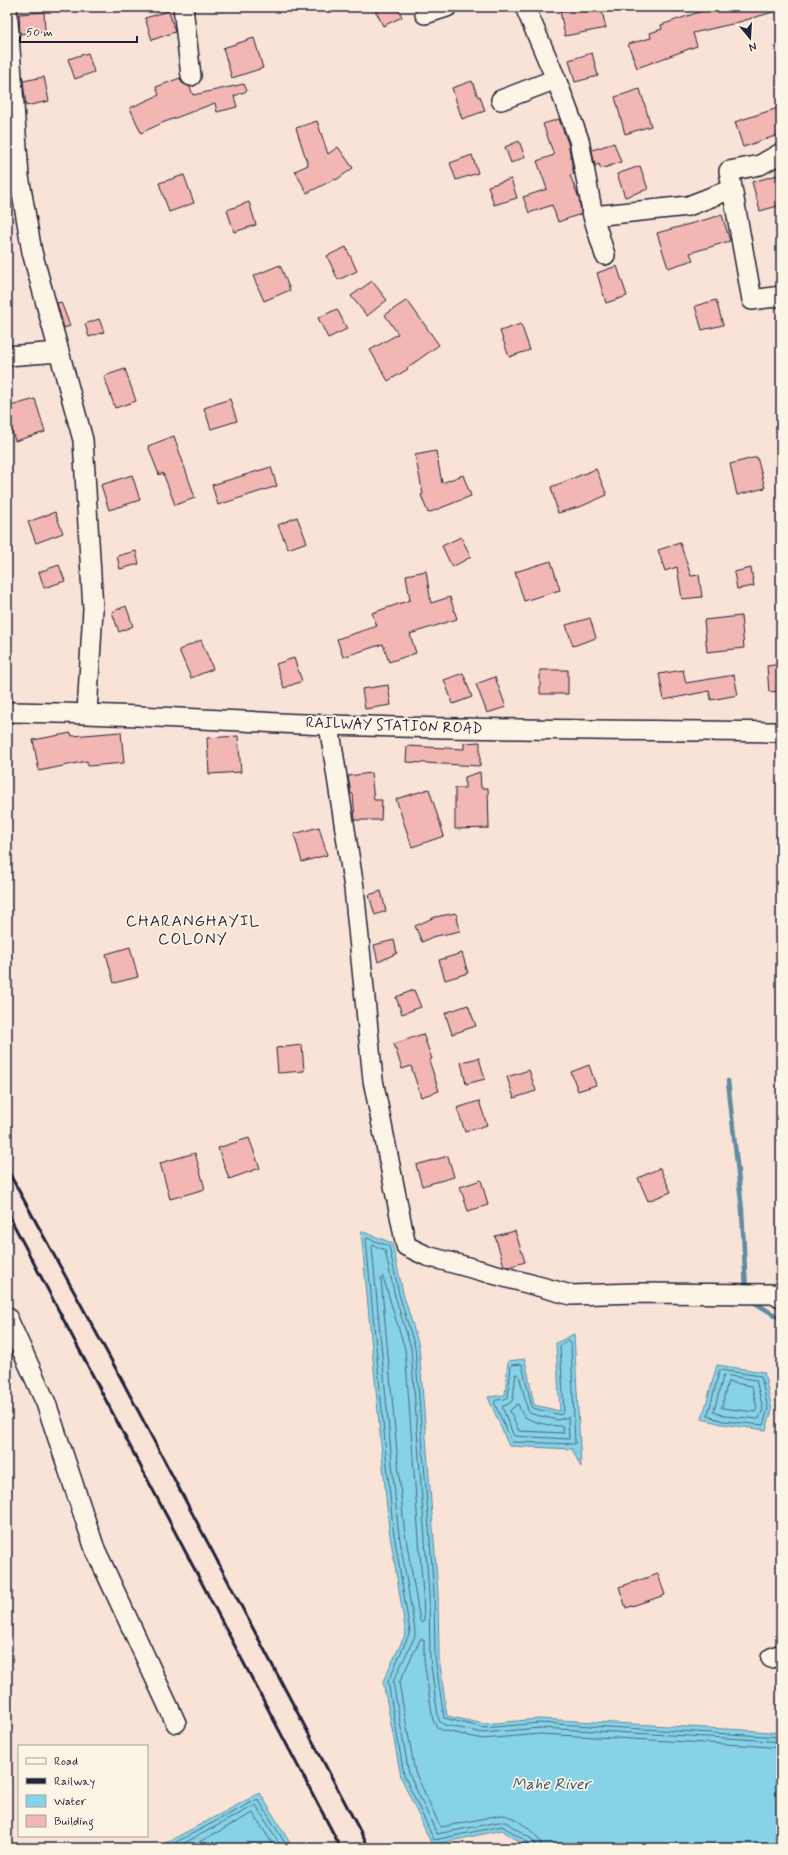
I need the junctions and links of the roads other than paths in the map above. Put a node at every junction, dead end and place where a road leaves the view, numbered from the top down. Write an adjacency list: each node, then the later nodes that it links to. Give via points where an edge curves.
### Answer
1 (7, 7): 9 (street)
2 (183, 7): 6 (street)
3 (447, 7): 5 (street)
4 (525, 7): 7 (street)
5 (425, 14)
6 (191, 76)
7 (556, 79): 8 (street); 12 (street, via 579,140)
8 (501, 100)
9 (11, 122): 15 (street, via 32,252)
10 (781, 153): 11 (street, via 760,165 729,170)
11 (732, 189): 12 (street, via 688,206); 14 (street, via 752,300)
12 (593, 216): 13 (street)
13 (605, 255)
14 (781, 296)
15 (59, 352): 16 (street); 18 (street, via 83,440 93,609)
16 (7, 356)
17 (7, 712): 18 (street, RAILWAY STATION ROAD)
18 (87, 713): 19 (street, RAILWAY STATION ROAD)
19 (329, 724): 20 (street, RAILWAY STATION ROAD); 21 (street, via 354,888 373,1080 406,1246 427,1256 572,1295 636,1293)
20 (781, 732)
21 (781, 1296)
22 (7, 1317): 23 (street, via 46,1403 95,1549)
23 (176, 1723)

